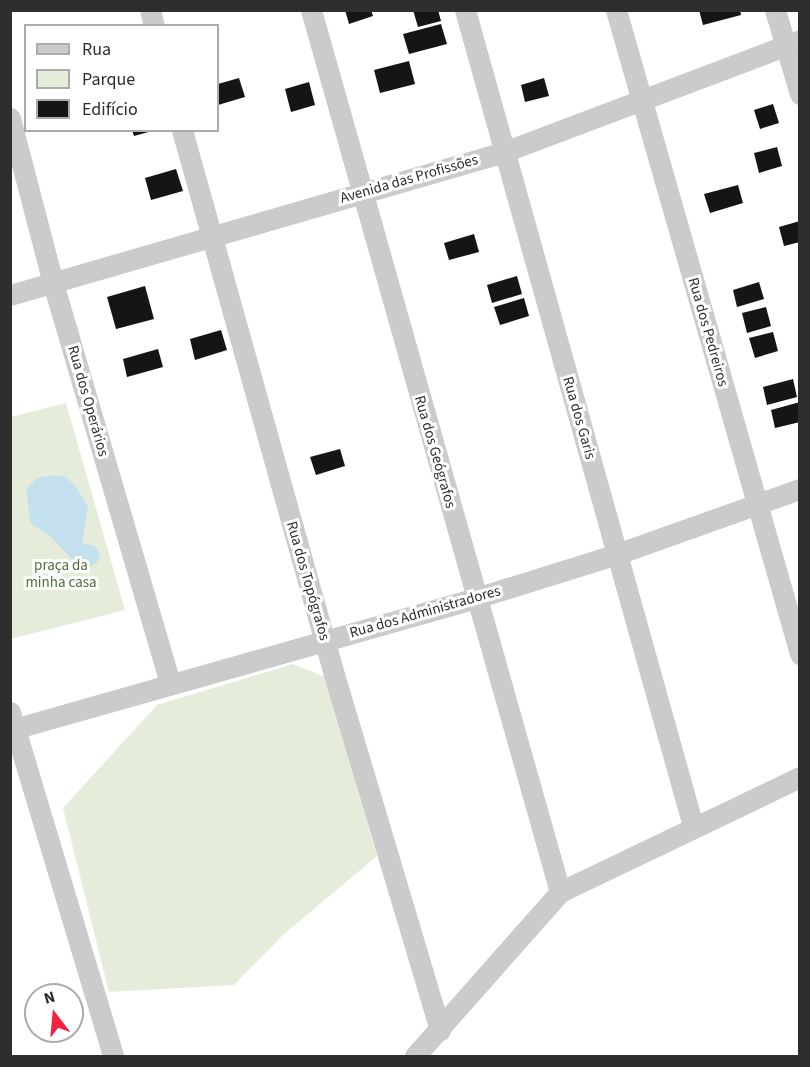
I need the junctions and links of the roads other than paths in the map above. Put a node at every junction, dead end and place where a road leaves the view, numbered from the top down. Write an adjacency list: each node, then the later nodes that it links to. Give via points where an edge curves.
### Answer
1 (311, 10): 11 (street, Rua dos Geógrafos)
2 (465, 10): 10 (street, Rua dos Garis)
3 (616, 10): 7 (street, Rua dos Pedreiros)
4 (775, 10): 5 (street)
5 (793, 42): 6 (street); 7 (street, Avenida das Profissões)
6 (800, 94)
7 (642, 103): 10 (street, Avenida das Profissões); 16 (street, Rua dos Pedreiros)
8 (10, 118): 13 (street, Rua dos Operários)
9 (183, 132): 12 (street, Rua dos Topógrafos)
10 (504, 152): 11 (street, Avenida das Profissões); 17 (street, Rua dos Garis)
11 (362, 193): 12 (street, Avenida das Profissões); 18 (street, Rua dos Geógrafos)
12 (210, 237): 13 (street, Avenida das Profissões); 19 (street, Rua dos Topógrafos)
13 (54, 283): 14 (street, Avenida das Profissões); 21 (street, Rua dos Operários)
14 (10, 295)
15 (800, 489): 16 (street, Rua dos Administradores)
16 (757, 505): 17 (street, Rua dos Administradores); 20 (street, Rua dos Pedreiros)
17 (617, 554): 18 (street, Rua dos Administradores); 24 (street, Rua dos Garis)
18 (476, 598): 19 (street, Rua dos Administradores); 25 (street, Rua dos Geógrafos)
19 (325, 641): 21 (street, Rua dos Administradores); 26 (street, Rua dos Topógrafos)
20 (800, 654)
21 (170, 682): 22 (street, Rua dos Administradores)
22 (12, 723): 27 (street)
23 (800, 777): 24 (street)
24 (693, 826): 25 (street)
25 (560, 892): 26 (street)
26 (440, 1030): 28 (street)
27 (112, 1056)
28 (415, 1056)

